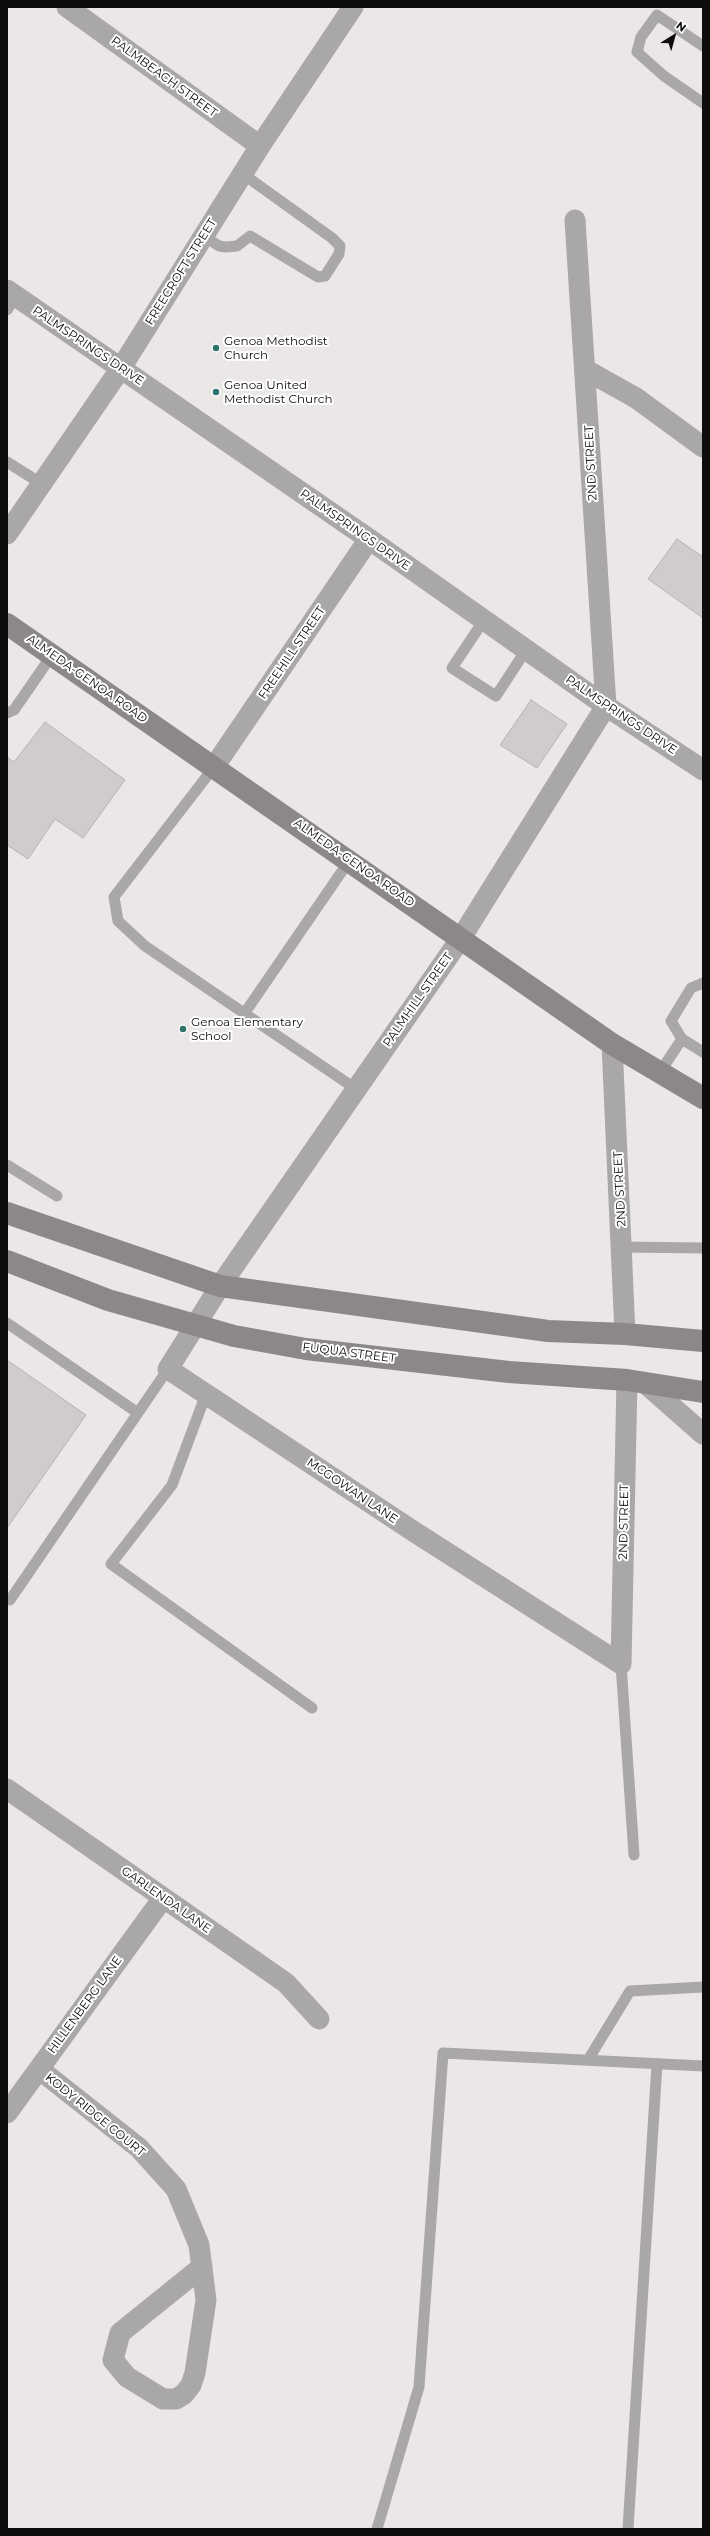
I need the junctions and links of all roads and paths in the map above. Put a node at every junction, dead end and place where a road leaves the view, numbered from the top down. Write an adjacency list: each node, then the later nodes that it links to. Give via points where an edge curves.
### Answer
1 (68, 7): 5 (street, PALMBEACH STREET)
2 (353, 7): 5 (street, FREECROFT STREET)
3 (703, 46): 4 (lane, via 657,15 641,37 637,52 664,76)
4 (703, 104)
5 (260, 146): 6 (street, FREECROFT STREET)
6 (242, 174): 8 (street, FREECROFT STREET); 8 (lane, via 332,238 340,246 339,254 325,276 318,277 250,236 237,246 226,248)
7 (575, 220): 11 (street, 2ND STREET)
8 (204, 236): 10 (street, FREECROFT STREET)
9 (10, 299): 10 (street, PALMSPRINGS DRIVE)
10 (121, 368): 14 (street, FREECROFT STREET); 16 (street, PALMSPRINGS DRIVE)
11 (586, 370): 12 (street, via 636,398); 21 (street, 2ND STREET)
12 (703, 447)
13 (7, 462): 14 (lane)
14 (42, 484): 15 (street, FREECROFT STREET)
15 (7, 534)
16 (369, 539): 17 (street, PALMSPRINGS DRIVE); 23 (street, FREEHILL STREET)
17 (484, 620): 19 (street, PALMSPRINGS DRIVE); 19 (lane, via 452,668 496,696)
18 (7, 624): 20 (main road, ALMEDA-GENOA ROAD)
19 (526, 650): 21 (street, PALMSPRINGS DRIVE)
20 (52, 655): 22 (lane, via 14,710); 23 (main road, ALMEDA-GENOA ROAD)
21 (606, 706): 24 (street, PALMSPRINGS DRIVE); 26 (street, PALMHILL STREET)
22 (7, 713)
23 (214, 767): 25 (main road, ALMEDA-GENOA ROAD); 28 (lane, via 114,897 118,921 145,946)
24 (703, 770)
25 (350, 861): 26 (main road, ALMEDA-GENOA ROAD); 28 (lane)
26 (461, 938): 30 (main road, ALMEDA-GENOA ROAD); 33 (street, PALMHILL STREET)
27 (703, 983): 29 (lane, via 691,988 671,1021)
28 (244, 1014): 33 (lane)
29 (682, 1039): 31 (lane); 32 (lane)
30 (612, 1044): 32 (main road, ALMEDA-GENOA ROAD); 38 (street, 2ND STREET)
31 (703, 1052)
32 (660, 1072): 34 (main road, ALMEDA-GENOA ROAD)
33 (356, 1089): 41 (street, PALMHILL STREET)
34 (703, 1098)
35 (7, 1165): 36 (lane)
36 (57, 1196)
37 (7, 1214): 41 (main road)
38 (622, 1246): 39 (lane); 44 (street, 2ND STREET)
39 (703, 1248)
40 (7, 1261): 43 (main road, FUQUA STREET, via 108,1300)
41 (220, 1286): 43 (street); 44 (main road, via 548,1331)
42 (7, 1323): 50 (lane)
43 (196, 1326): 46 (street); 47 (main road, FUQUA STREET, via 234,1336 306,1349 509,1372)
44 (625, 1334): 45 (main road)
45 (703, 1341)
46 (168, 1369): 49 (street, MCGOWAN LANE); 50 (lane)
47 (636, 1382): 48 (main road, FUQUA STREET); 51 (street); 53 (street, 2ND STREET)
48 (703, 1392)
49 (206, 1394): 53 (street, MCGOWAN LANE); 54 (lane, via 172,1485 111,1564)
50 (138, 1413): 52 (lane, via 10,1600)
51 (703, 1434)
52 (7, 1599)
53 (620, 1664): 56 (lane)
54 (312, 1708)
55 (7, 1789): 57 (street, GARLENDA LANE)
56 (634, 1855)
57 (163, 1898): 59 (street, GARLENDA LANE, via 286,1983); 63 (street, HILLENBERG LANE)
58 (703, 1987): 60 (lane, via 630,1991)
59 (320, 2019)
60 (588, 2060): 61 (lane); 66 (lane, via 443,2053 419,2387)
61 (657, 2064): 62 (lane); 67 (lane)
62 (703, 2066)
63 (39, 2069): 64 (street, HILLENBERG LANE); 65 (street, KODY RIDGE COURT, via 139,2148 176,2189 199,2245)
64 (7, 2113)
65 (202, 2267): 65 (street, KODY RIDGE COURT, via 206,2300 195,2372 191,2385 184,2394 176,2399 163,2399 127,2377 113,2360 120,2333)
66 (377, 2529)
67 (628, 2529)

